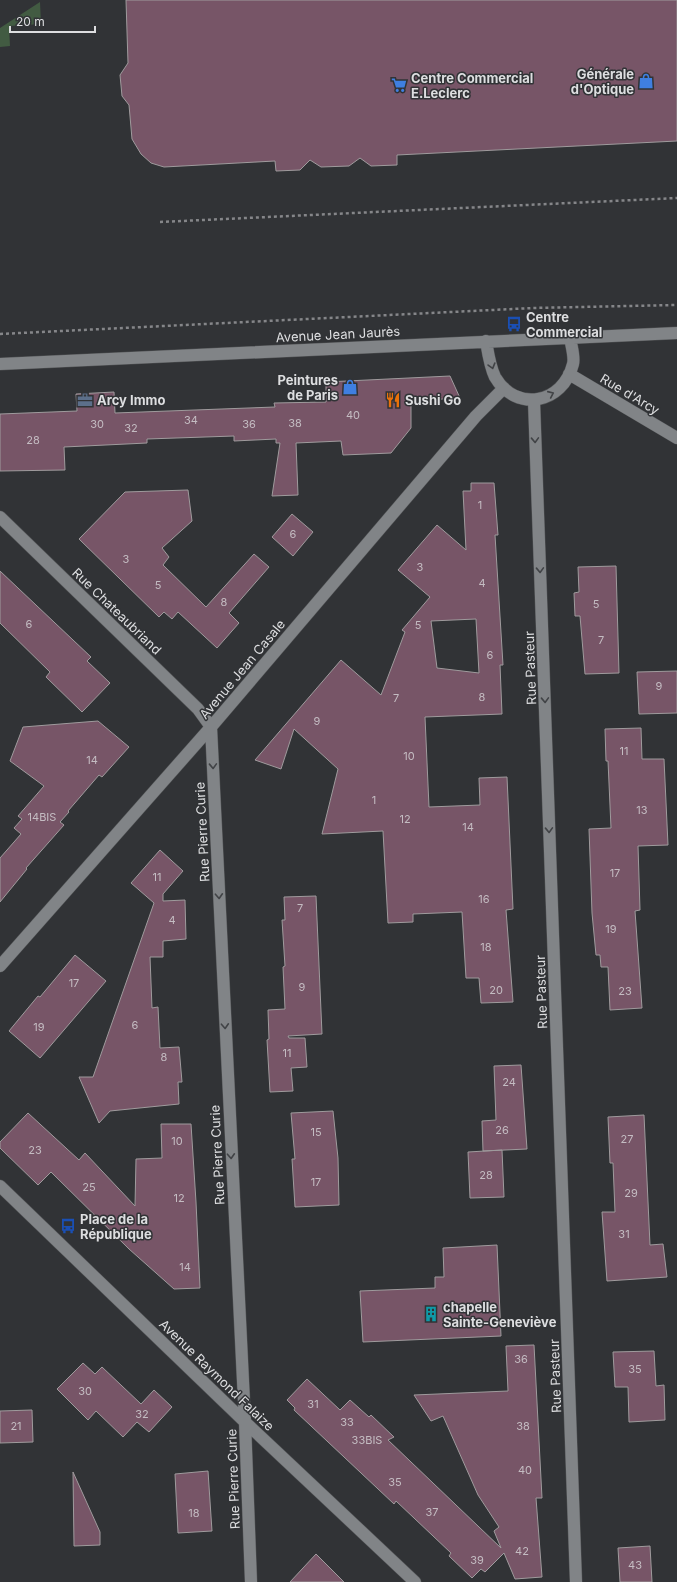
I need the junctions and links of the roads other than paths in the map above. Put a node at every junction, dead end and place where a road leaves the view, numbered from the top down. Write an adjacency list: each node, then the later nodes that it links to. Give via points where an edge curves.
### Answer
1 (677, 333): 2 (street, Avenue Jean Jaurès)
2 (570, 337): 3 (street, Avenue Jean Jaurès); 5 (street, via 573,363)
3 (486, 341): 4 (street, Avenue Jean Jaurès); 6 (street, one-way to 6, via 495,376)
4 (0, 364)
5 (569, 374): 7 (street, one-way to 5, via 557,392); 8 (street, Rue d'Arcy)
6 (504, 388): 7 (street, via 516,398); 10 (street, Avenue Jean Casale, via 476,416)
7 (534, 401): 16 (street, Rue Pasteur, one-way to 16)
8 (677, 438)
9 (0, 517): 10 (street, Rue Chateaubriand, via 198,709)
10 (211, 727): 11 (street, Avenue Jean Casale); 13 (street, Rue Pierre Curie, one-way to 13)
11 (0, 966)
12 (0, 1186): 13 (street, Avenue Raymond Falaize)
13 (245, 1422): 14 (street, Rue Pierre Curie); 15 (street, Avenue Raymond Falaize)
14 (251, 1582)
15 (415, 1582)
16 (576, 1582)

